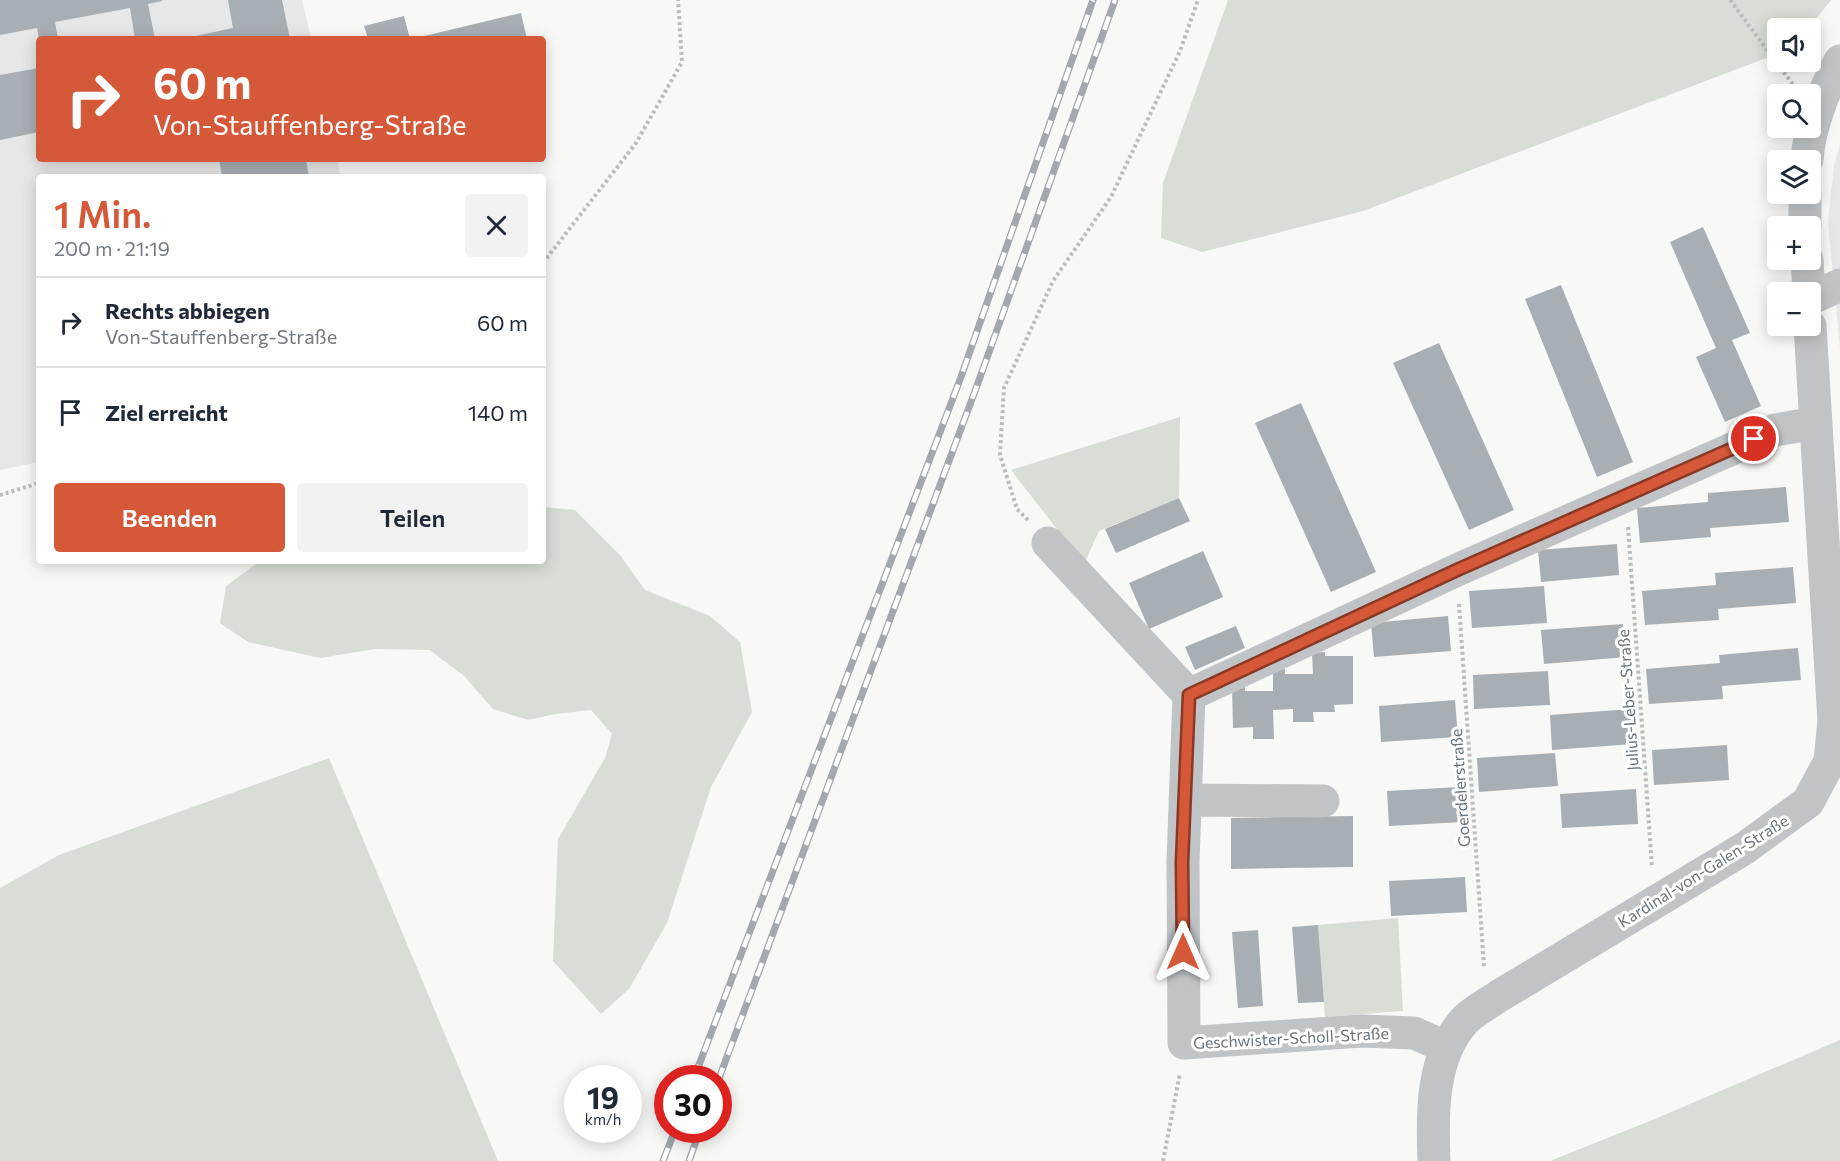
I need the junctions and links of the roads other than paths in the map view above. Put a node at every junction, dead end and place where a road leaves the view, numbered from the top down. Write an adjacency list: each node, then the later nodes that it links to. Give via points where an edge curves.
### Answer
1 (1840, 61): 2 (street, via 1817,113)
2 (1809, 150)
3 (1840, 285): 4 (street)
4 (1821, 294)
5 (1811, 336): 6 (street, Kardinal-von-Galen-Straße)
6 (1815, 423): 8 (street, Kardinal-von-Galen-Straße); 9 (street, via 1775,430 1457,570)
7 (1048, 543): 9 (street)
8 (1833, 584): 10 (street, Kardinal-von-Galen-Straße)
9 (1189, 695): 11 (street, Geschwister-Scholl-Straße)
10 (1835, 763): 13 (street, Kardinal-von-Galen-Straße, via 1808,802 1745,848 1487,1005 1466,1019)
11 (1185, 800): 12 (street); 13 (street, Geschwister-Scholl-Straße, via 1184,1043 1362,1031 1414,1033)
12 (1323, 801)
13 (1446, 1047): 14 (street, Kardinal-von-Galen-Straße, via 1435,1090)
14 (1434, 1161)

